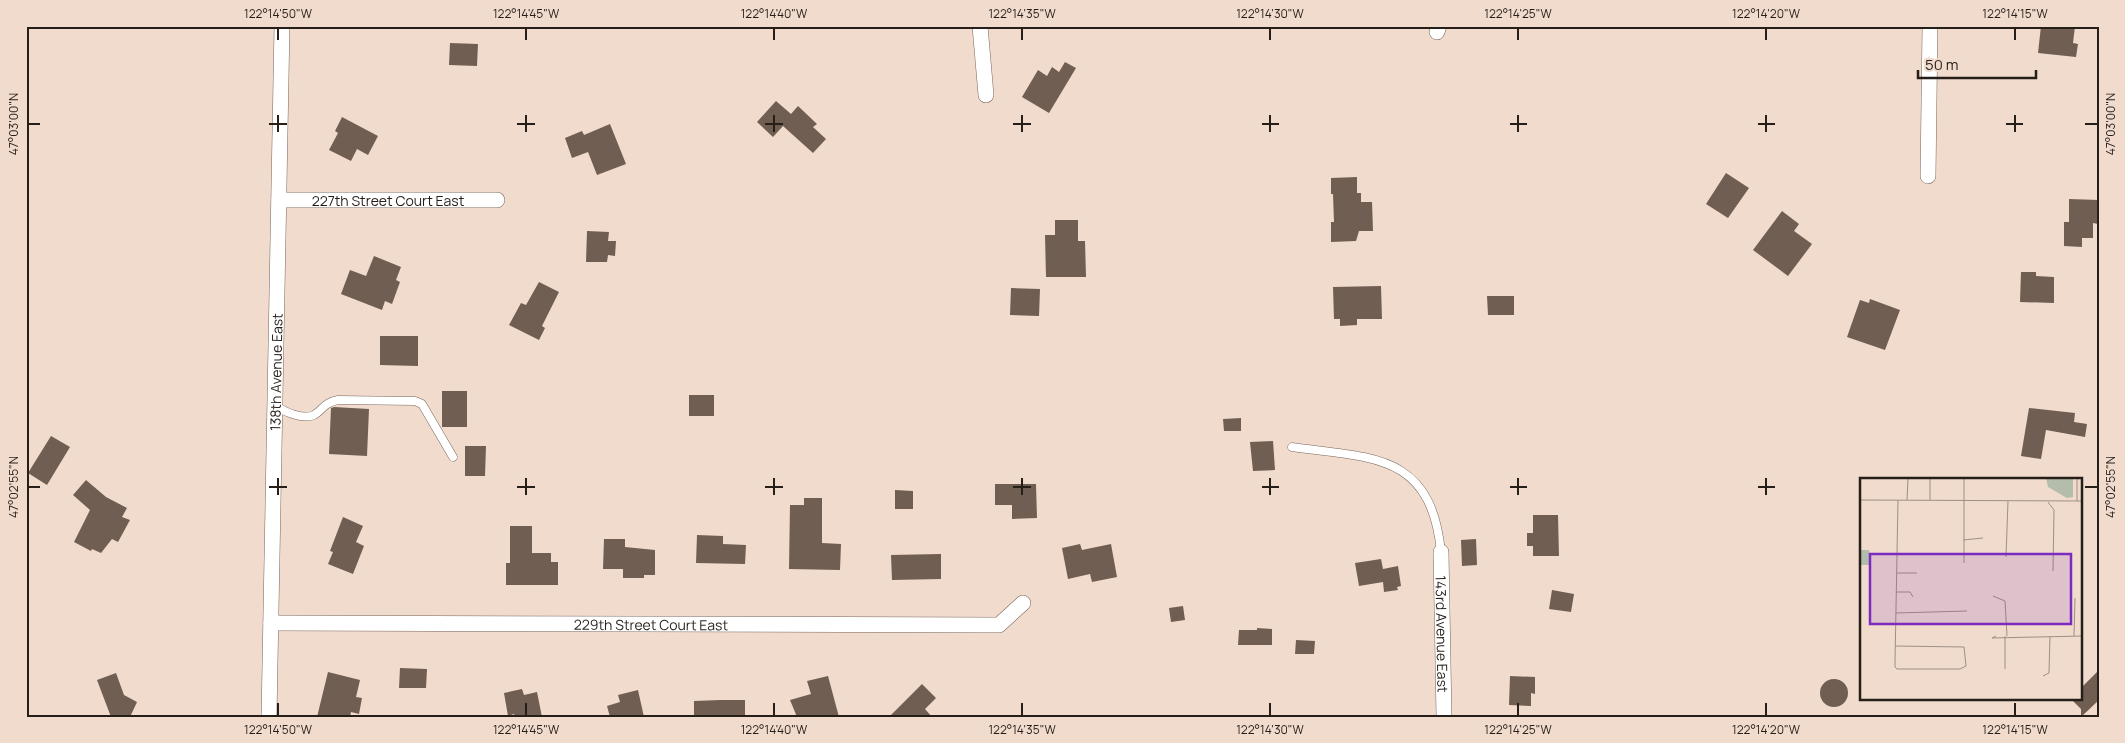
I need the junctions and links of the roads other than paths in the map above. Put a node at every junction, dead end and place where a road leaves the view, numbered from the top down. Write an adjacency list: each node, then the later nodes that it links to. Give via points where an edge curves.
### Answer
1 (282, 26): 6 (street, 138th Avenue East)
2 (980, 26): 4 (street)
3 (1930, 26): 5 (street)
4 (986, 95)
5 (1928, 176)
6 (279, 200): 7 (street, 227th Street Court East); 8 (street, 138th Avenue East)
7 (497, 200)
8 (275, 405): 10 (lane, via 306,416 338,400 419,402); 13 (street, 138th Avenue East)
9 (1292, 447): 11 (lane, via 1368,457 1389,463 1406,473 1428,501 1439,529)
10 (454, 457)
11 (1441, 552): 15 (street, 143rd Avenue East)
12 (1023, 603): 13 (street, 229th Street Court East, via 999,625)
13 (271, 623): 14 (street, 138th Avenue East)
14 (269, 717)
15 (1444, 717)

